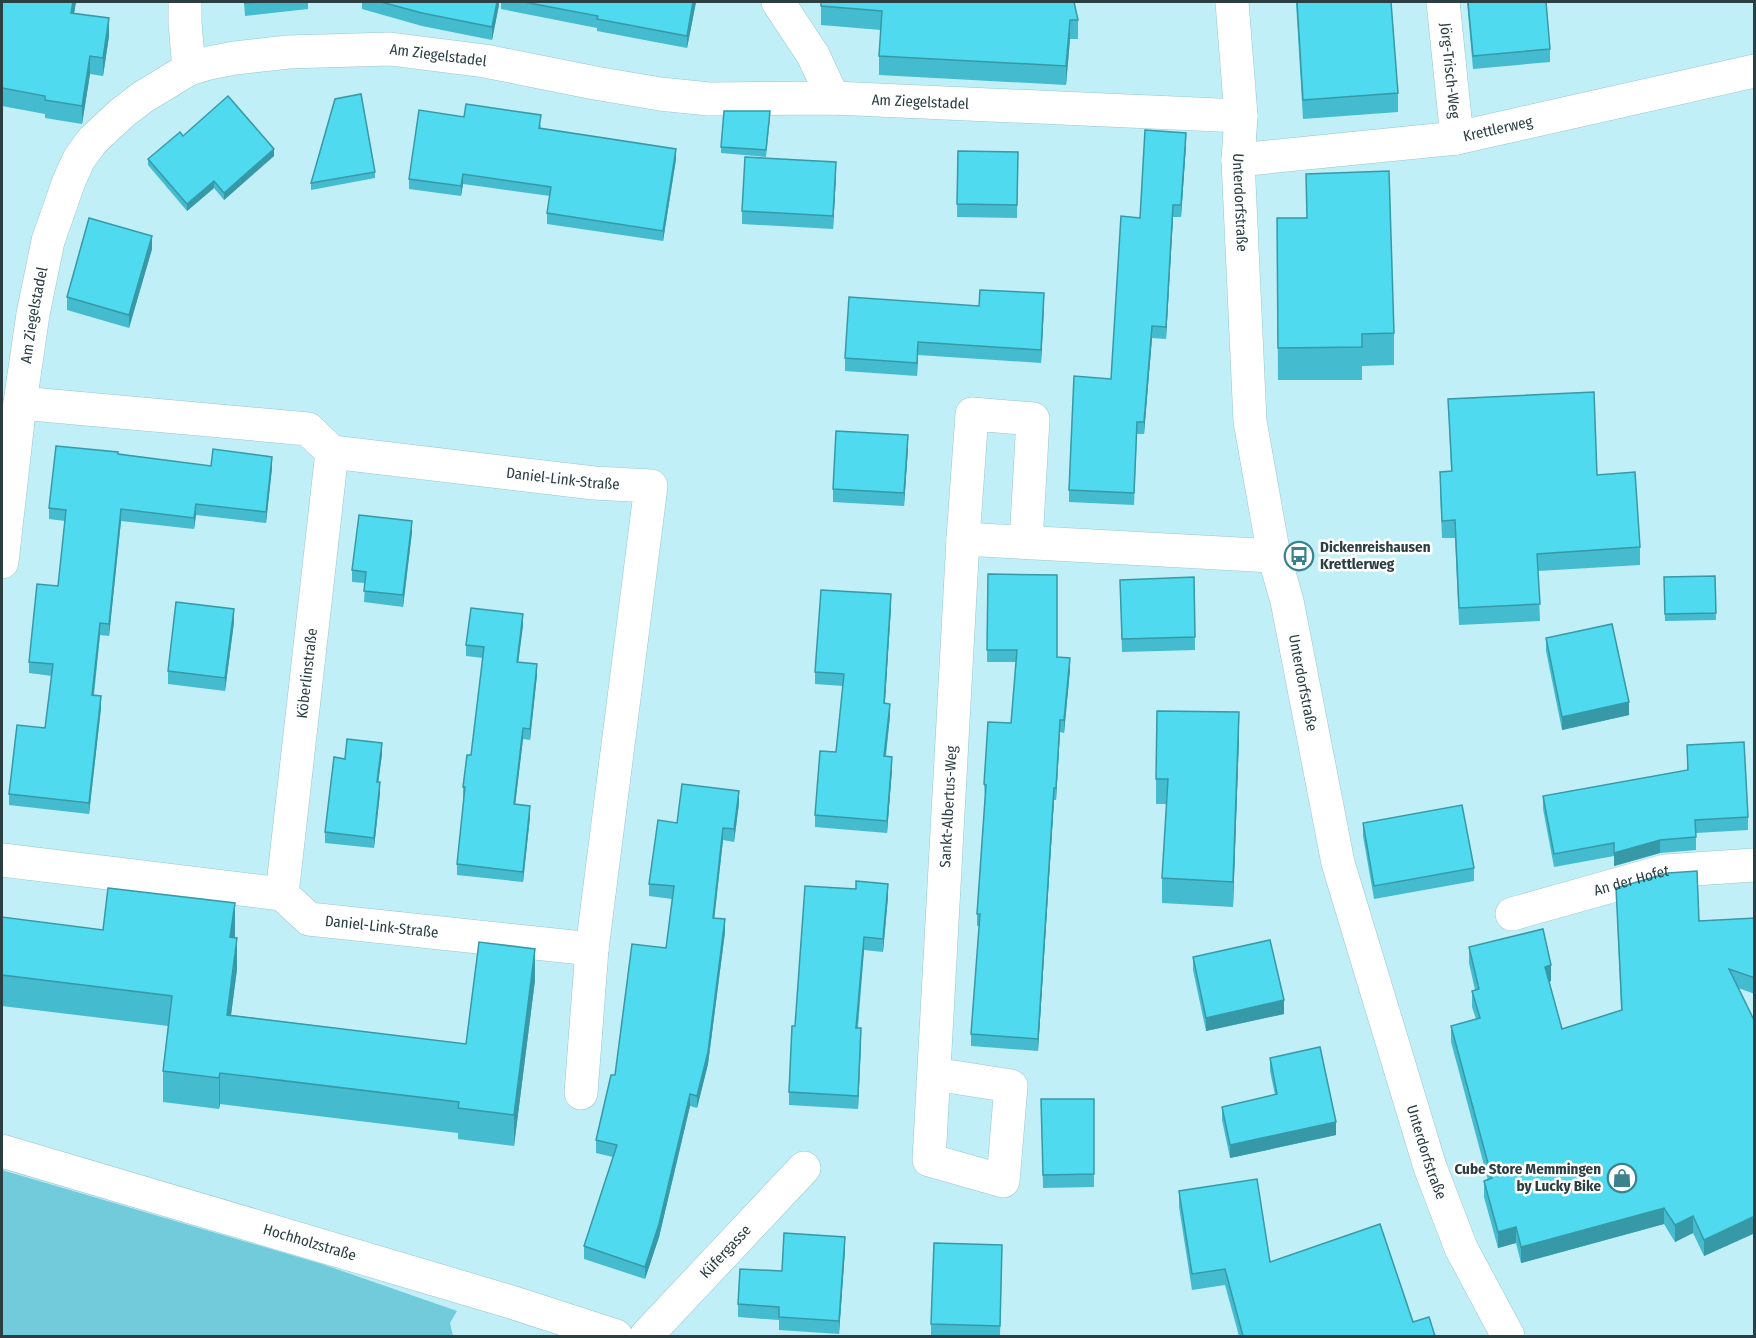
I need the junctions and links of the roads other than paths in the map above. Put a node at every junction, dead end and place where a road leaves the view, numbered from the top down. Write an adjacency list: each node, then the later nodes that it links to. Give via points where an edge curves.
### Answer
1 (185, 2): 5 (street)
2 (778, 2): 7 (street, via 813,55)
3 (1232, 2): 8 (street, Unterdorfstraße)
4 (1443, 2): 9 (street, Jörg-Trisch-Weg)
5 (189, 69): 7 (street, Am Ziegelstadel, via 235,58 288,52 390,49 485,61 660,94 710,99); 11 (street, Am Ziegelstadel, via 122,113 79,159 48,241)
6 (1755, 71): 9 (street, Krettlerweg)
7 (834, 98): 8 (street, Am Ziegelstadel)
8 (1240, 116): 10 (street, Unterdorfstraße)
9 (1457, 138): 10 (street, Krettlerweg)
10 (1238, 160): 15 (street, Unterdorfstraße, via 1250,421)
11 (20, 403): 12 (street, via 308,429); 16 (street, Am Ziegelstadel)
12 (332, 452): 19 (street, Köberlinstraße); 21 (street, Daniel-Link-Straße, via 594,483 651,486)
13 (963, 539): 14 (street); 14 (street, Sankt-Albertus-Weg, via 972,414 1033,419); 22 (street, Sankt-Albertus-Weg)
14 (1026, 542): 15 (street)
15 (1274, 556): 28 (street, Unterdorfstraße, via 1287,601 1341,874 1430,1167 1461,1248)
16 (2, 562)
17 (2, 860): 19 (street)
18 (1755, 864): 20 (street, An der Hofet, via 1665,872)
19 (282, 894): 21 (street, Daniel-Link-Straße, via 309,919)
20 (1512, 914)
21 (592, 949): 23 (street, Daniel-Link-Straße)
22 (934, 1074)
23 (581, 1093)
24 (2, 1151): 26 (street, Hochholzstraße)
25 (804, 1168): 27 (street, Küfergasse)
26 (616, 1336)
27 (646, 1336)
28 (1508, 1336)

